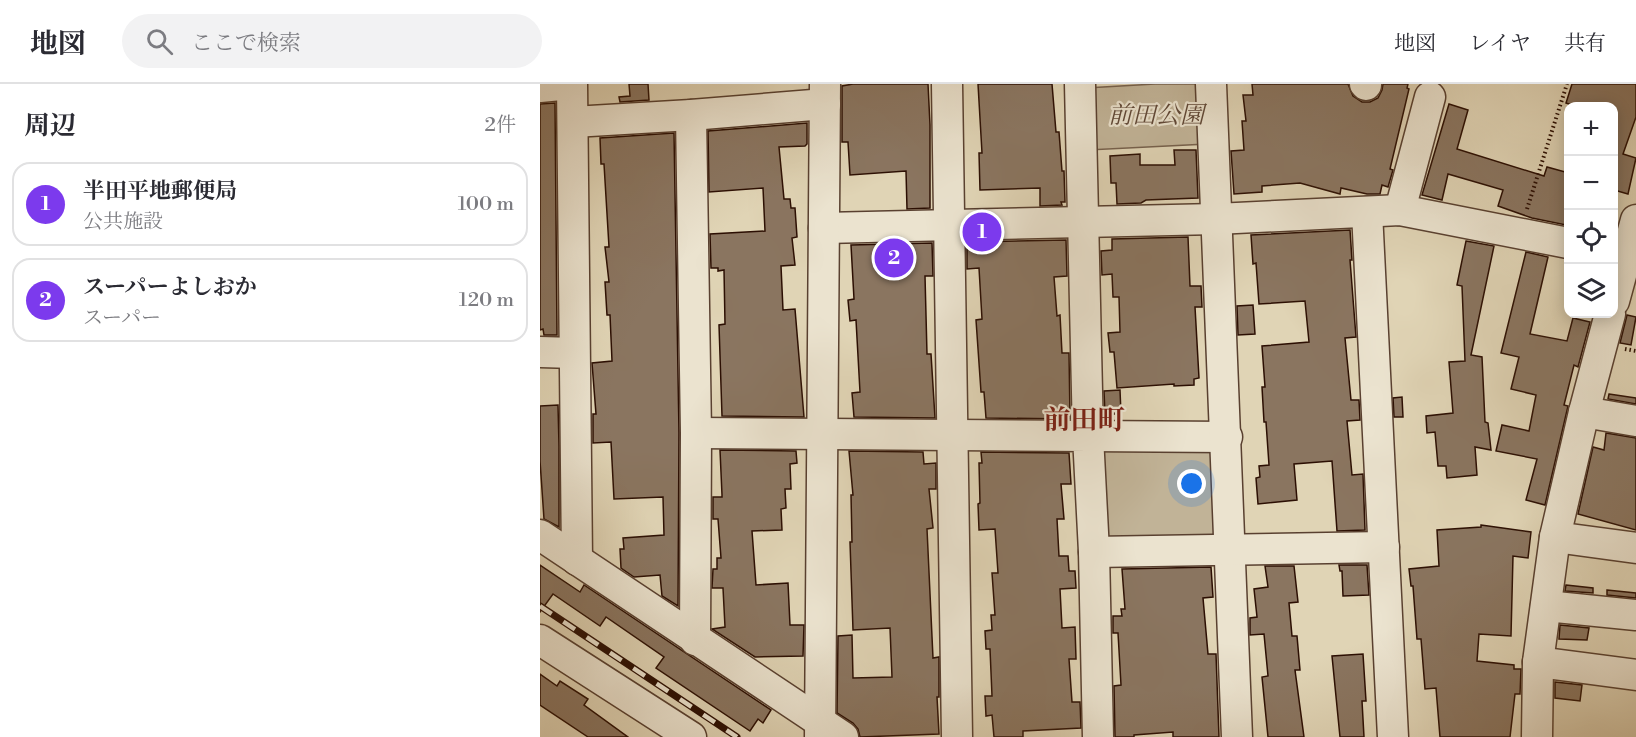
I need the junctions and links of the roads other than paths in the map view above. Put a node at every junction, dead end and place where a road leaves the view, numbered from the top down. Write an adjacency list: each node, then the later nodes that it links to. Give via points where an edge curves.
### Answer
1 (571, 84): 5 (street); 9 (street)
2 (947, 84): 15 (street)
3 (1080, 84): 14 (street)
4 (1211, 84): 12 (street)
5 (540, 87)
6 (825, 94): 8 (street); 16 (street)
7 (1430, 97): 10 (street)
8 (691, 115): 9 (street); 24 (street)
9 (573, 122): 21 (street)
10 (1400, 210): 11 (street); 17 (street)
11 (1367, 213): 12 (street); 31 (street)
12 (1216, 219): 14 (street); 28 (street)
13 (1636, 220): 18 (street)
14 (1084, 222): 15 (street); 27 (street)
15 (948, 226): 16 (street); 26 (street)
16 (824, 228): 25 (street)
17 (1564, 242)
18 (1620, 254): 19 (street)
19 (1619, 297): 22 (street)
20 (540, 352): 21 (street)
21 (573, 353): 35 (street)
22 (1584, 412): 23 (street); 30 (street)
23 (1636, 421)
24 (696, 433): 25 (street); 38 (street)
25 (821, 435): 26 (street); 42 (street)
26 (951, 436): 27 (street); 44 (street)
27 (1088, 436): 28 (street); 34 (street)
28 (1227, 437): 33 (street)
29 (540, 535): 35 (street)
30 (1555, 537): 32 (street); 36 (street)
31 (1384, 548): 33 (street); 47 (street)
32 (1636, 548)
33 (1231, 550): 34 (street); 46 (street)
34 (1094, 552): 45 (street)
35 (577, 560): 38 (street)
36 (1546, 606): 37 (street); 40 (street)
37 (1636, 615)
38 (695, 639): 42 (street)
39 (540, 640): 43 (street)
40 (1538, 662): 41 (street); 48 (street)
41 (1636, 675)
42 (828, 732)
43 (691, 737)
44 (957, 737)
45 (1098, 737)
46 (1237, 737)
47 (1393, 737)
48 (1537, 737)

